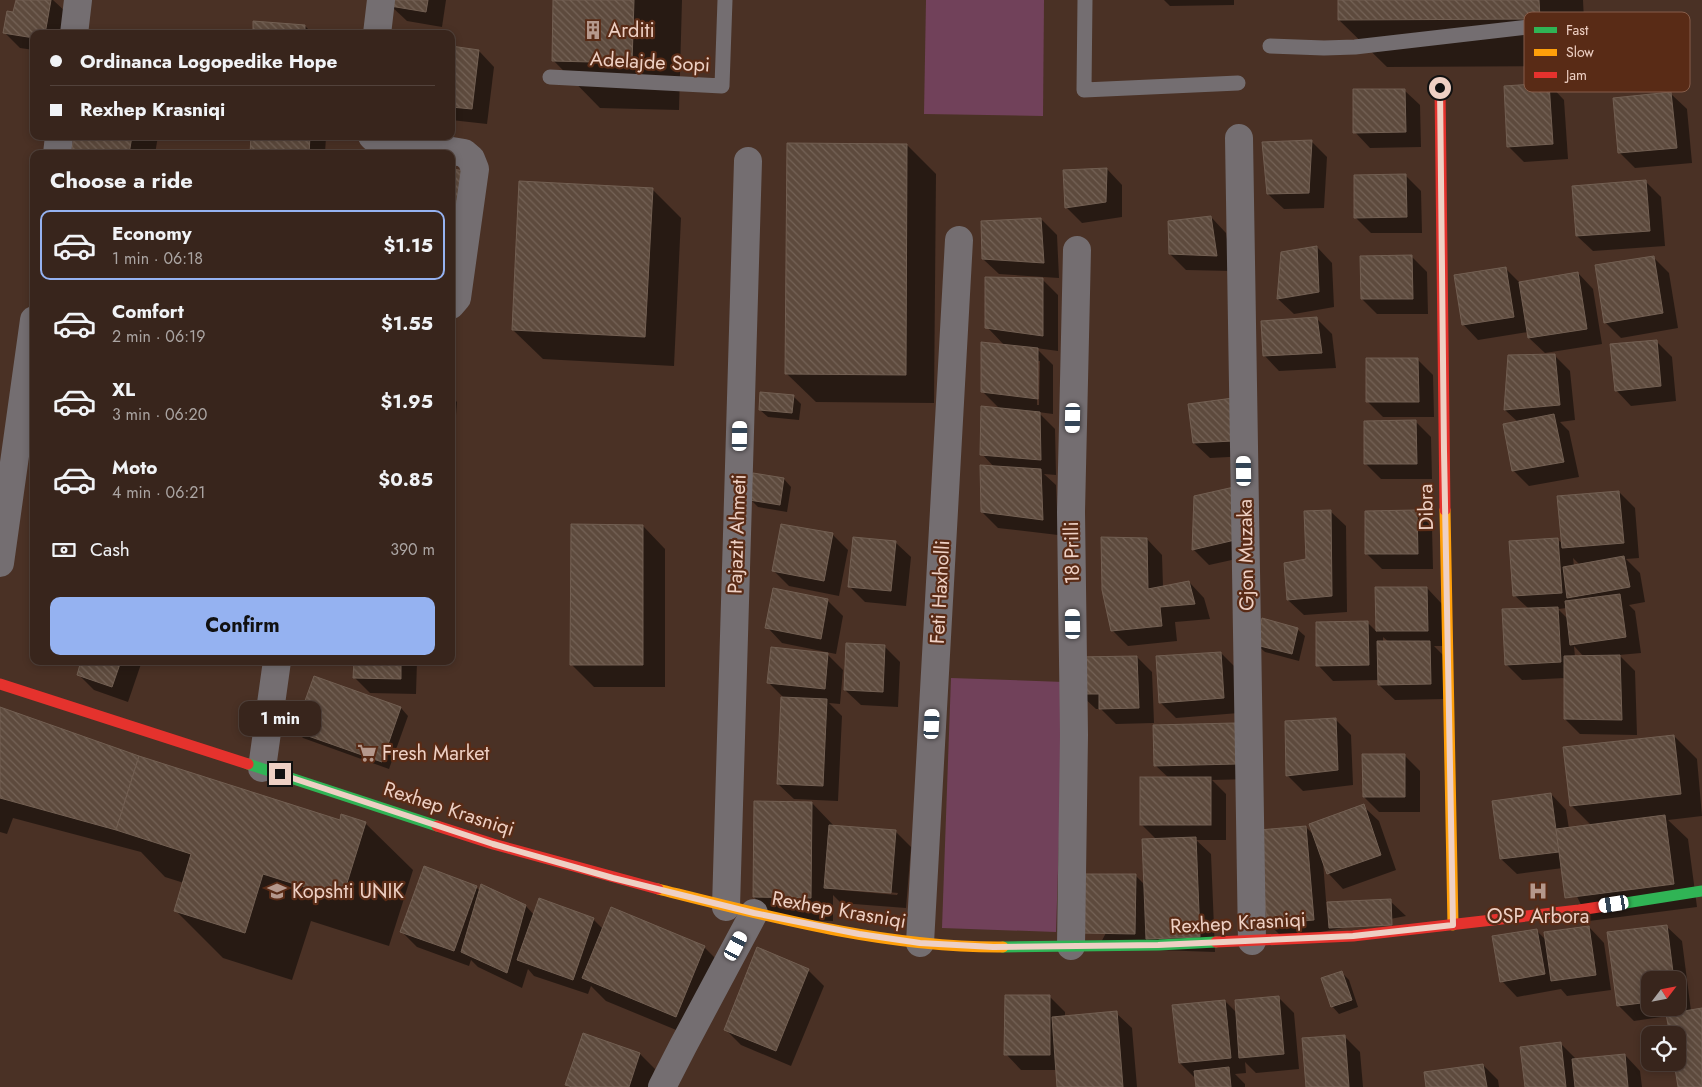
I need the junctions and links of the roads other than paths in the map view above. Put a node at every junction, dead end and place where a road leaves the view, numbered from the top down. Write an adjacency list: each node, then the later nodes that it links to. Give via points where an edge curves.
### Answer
1 (78, 0): 6 (street)
2 (382, 0): 7 (street)
3 (725, 0): 9 (lane, Adelajde Sopi, via 722,86)
4 (1085, 0): 10 (lane, via 1084,90)
5 (1524, 28): 8 (lane, via 1355,47)
6 (74, 30)
7 (377, 30)
8 (1270, 46)
9 (550, 77)
10 (1238, 83)
11 (1440, 88): 28 (street, Dibra)
12 (1239, 138): 29 (street, Gjon Muzaka)
13 (386, 140): 14 (street)
14 (446, 150)
15 (455, 152): 19 (street, via 471,159 475,169)
16 (748, 161): 26 (street, Pajazit Ahmeti)
17 (959, 240): 30 (street, Feti Haxholli)
18 (1077, 250): 31 (street, 18 Prilli, via 1071,512 1074,735)
19 (455, 300)
20 (30, 349): 21 (street)
21 (0, 563)
22 (276, 665): 24 (street)
23 (0, 684): 24 (street, Rexhep Krasniqi)
24 (262, 768): 26 (street, Rexhep Krasniqi, via 493,844)
25 (1702, 891): 28 (street, Rexhep Krasniqi)
26 (726, 907): 27 (street, Rexhep Krasniqi)
27 (754, 913): 30 (street, Rexhep Krasniqi); 32 (street)
28 (1453, 925): 29 (street, Rexhep Krasniqi, via 1353,936)
29 (1252, 941): 31 (street, Rexhep Krasniqi)
30 (920, 943): 31 (street, Rexhep Krasniqi, via 993,947)
31 (1071, 946)
32 (662, 1087)

